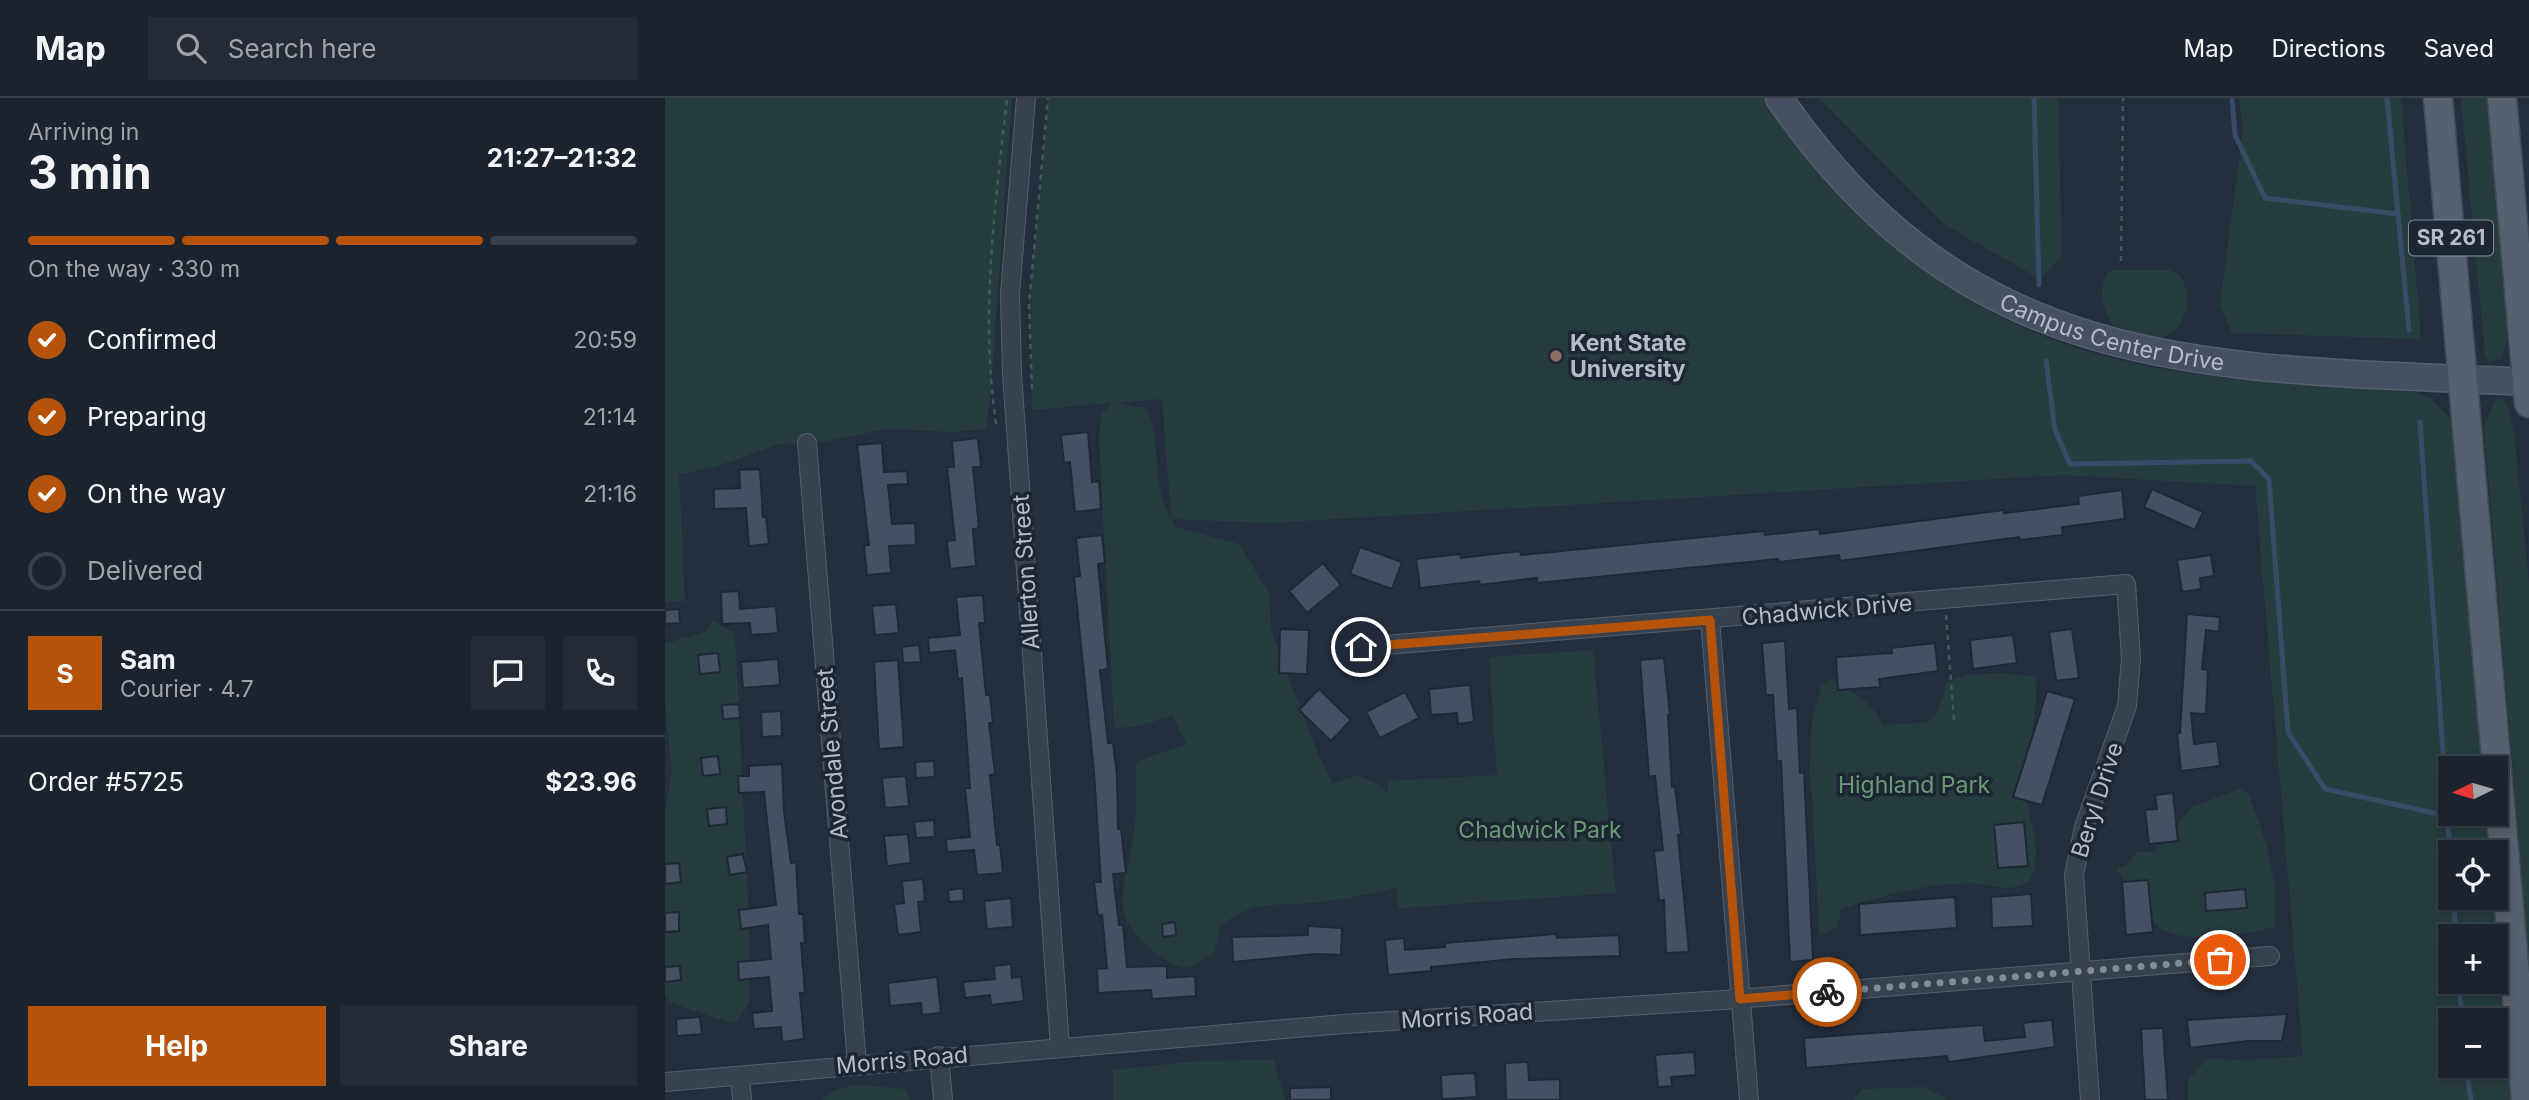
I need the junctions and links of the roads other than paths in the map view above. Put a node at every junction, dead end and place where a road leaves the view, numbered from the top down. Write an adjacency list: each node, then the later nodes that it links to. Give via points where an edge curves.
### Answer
1 (1026, 98): 14 (street, Allerton Street, via 1010,294 1012,374)
2 (1779, 98): 5 (street, Campus Center Drive, via 1845,180 1896,231 1948,271 2022,312 2089,337 2192,360)
3 (2438, 98): 5 (main road, SR 261)
4 (2502, 98): 6 (main road, SR 261)
5 (2463, 379): 6 (street, Campus Center Drive); 23 (main road, SR 261)
6 (2528, 389)
7 (807, 443): 16 (street, Avondale Street)
8 (2126, 584): 9 (street, Chadwick Drive); 12 (street, Beryl Drive, via 2131,658 2127,706 2084,827 2074,875)
9 (1710, 620): 10 (street, Chadwick Drive); 13 (street)
10 (1361, 647)
11 (2270, 956): 12 (street, Morris Road)
12 (2080, 971): 13 (street, Morris Road); 22 (street, Beryl Drive)
13 (1740, 999): 14 (street, Morris Road); 21 (street)
14 (1060, 1047): 15 (street, Morris Road)
15 (939, 1056): 16 (street, Morris Road); 20 (street)
16 (857, 1065): 17 (street, Morris Road)
17 (740, 1076): 18 (street, Morris Road); 19 (street)
18 (665, 1082)
19 (742, 1100)
20 (943, 1100)
21 (1749, 1100)
22 (2090, 1100)
23 (2526, 1100)

